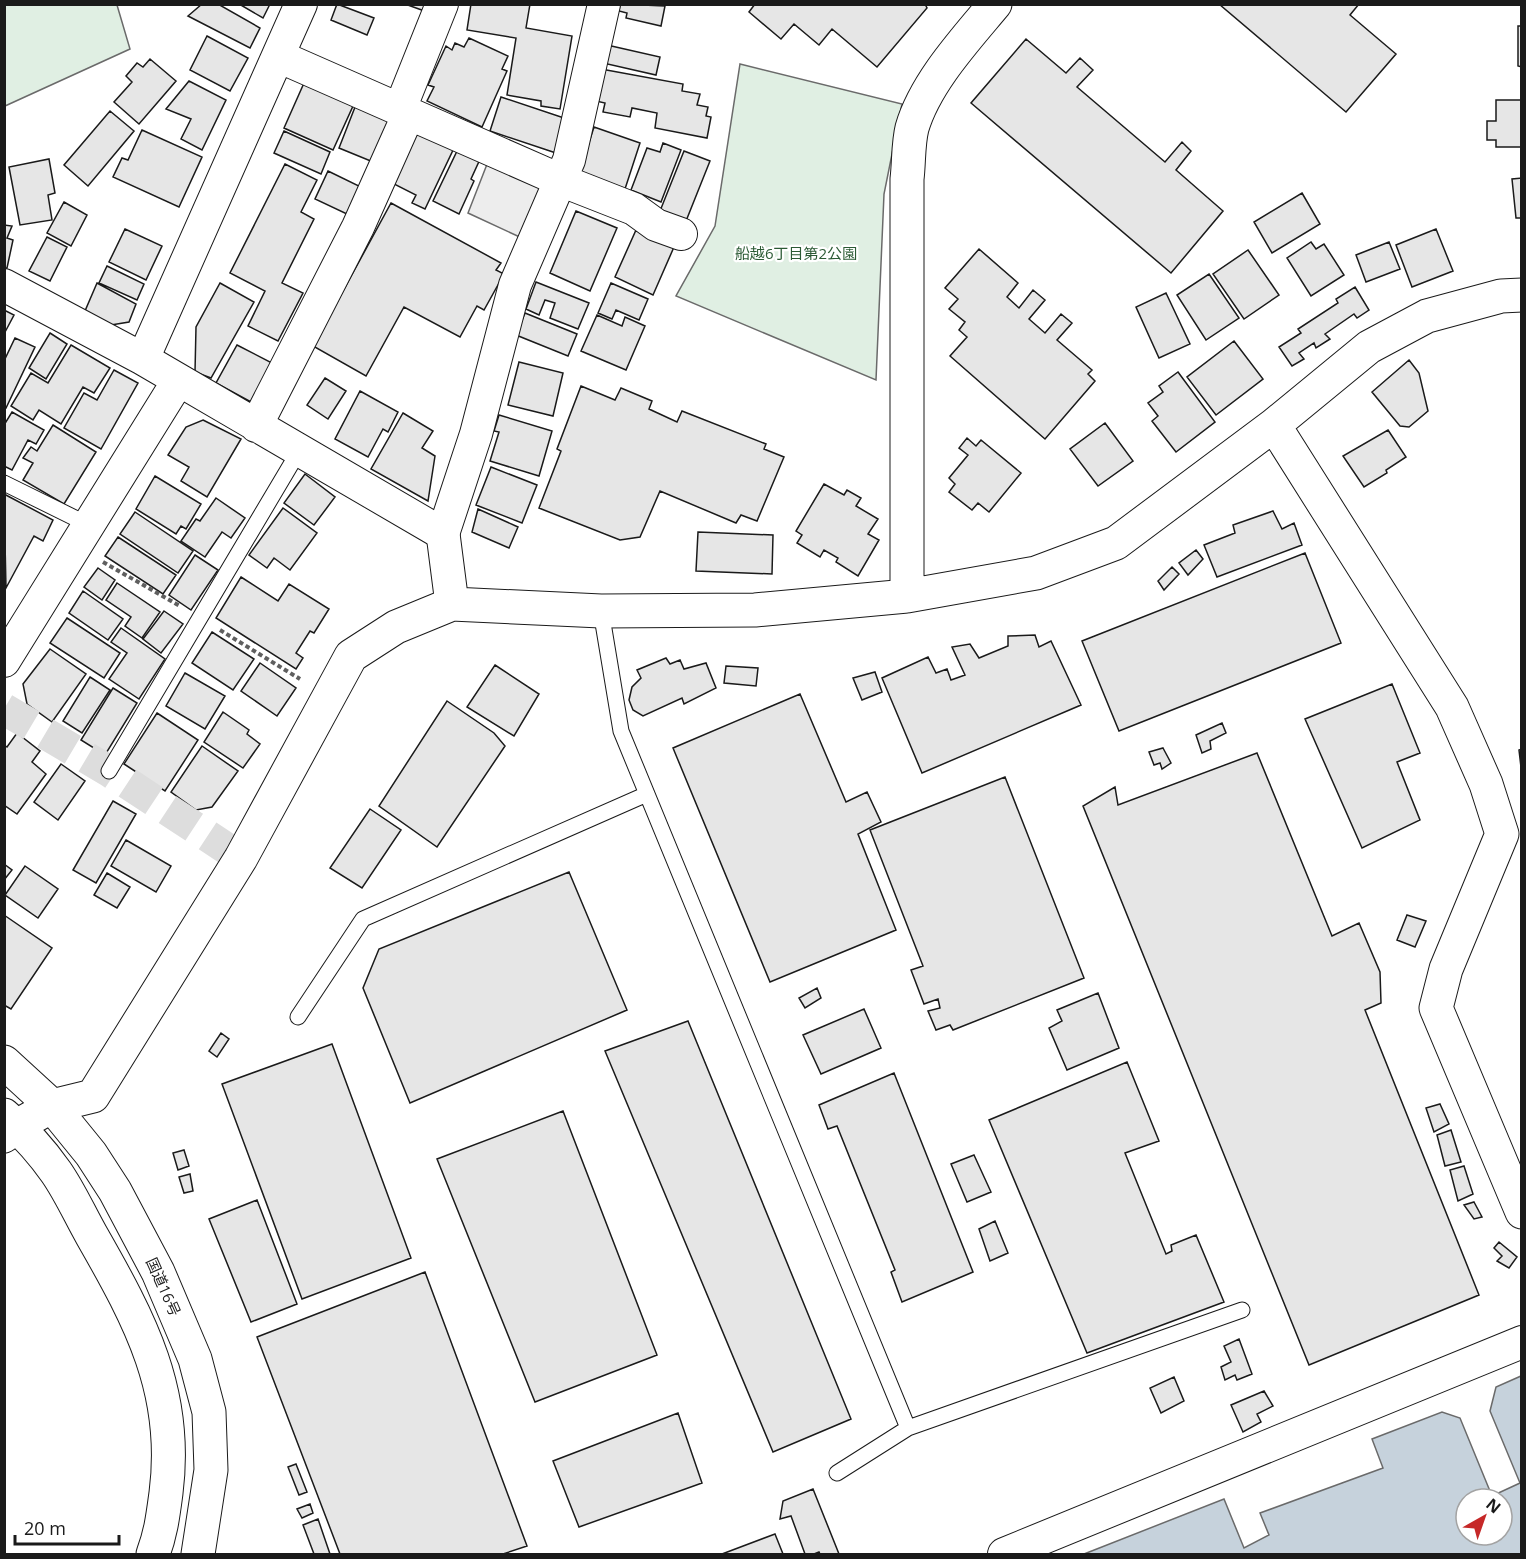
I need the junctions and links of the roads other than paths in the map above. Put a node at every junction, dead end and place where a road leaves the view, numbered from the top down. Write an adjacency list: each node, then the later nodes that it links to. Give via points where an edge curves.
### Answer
1 (301, 4): 5 (street)
2 (442, 4): 6 (street)
3 (604, 4): 7 (street, via 575,138)
4 (995, 4): 19 (main road, via 956,51 925,98 912,128 907,179)
5 (278, 56): 6 (street); 11 (street)
6 (405, 111): 7 (street); 14 (street, via 358,227)
7 (560, 180): 8 (street, via 634,209 656,225); 18 (street, via 514,285 476,434)
8 (681, 234)
9 (4, 285): 11 (street)
10 (1521, 295): 13 (main road, via 1501,296 1427,316 1369,347)
11 (142, 359): 12 (street)
12 (178, 381): 14 (street); 17 (street)
13 (1274, 425): 19 (main road, via 1116,543 1036,573); 29 (main road, via 1452,707 1486,784 1502,834 1446,969 1436,1008)
14 (256, 426): 15 (street)
15 (299, 451): 18 (street); 23 (lane)
16 (4, 483): 17 (lane)
17 (89, 525): 22 (street)
18 (443, 534): 20 (main road)
19 (907, 596): 21 (main road, via 755,610)
20 (452, 604): 21 (main road); 27 (main road, via 396,627 351,656 241,858 93,1096)
21 (601, 611): 24 (lane, via 621,731)
22 (4, 661)
23 (109, 771)
24 (647, 794): 25 (lane, via 363,919); 32 (lane)
25 (298, 1017)
26 (4, 1062): 27 (main road, 国道16号)
27 (52, 1106): 28 (main road); 35 (main road, 国道16号, via 115,1191 158,1272 195,1359 209,1412 211,1470)
28 (9, 1126): 34 (main road, via 56,1172 131,1306 155,1365 166,1415 170,1465 161,1533)
29 (1521, 1212)
30 (1242, 1310): 32 (lane)
31 (1521, 1342): 36 (street)
32 (908, 1428): 33 (lane)
33 (837, 1473)
34 (153, 1554)
35 (198, 1554)
36 (1005, 1554)

